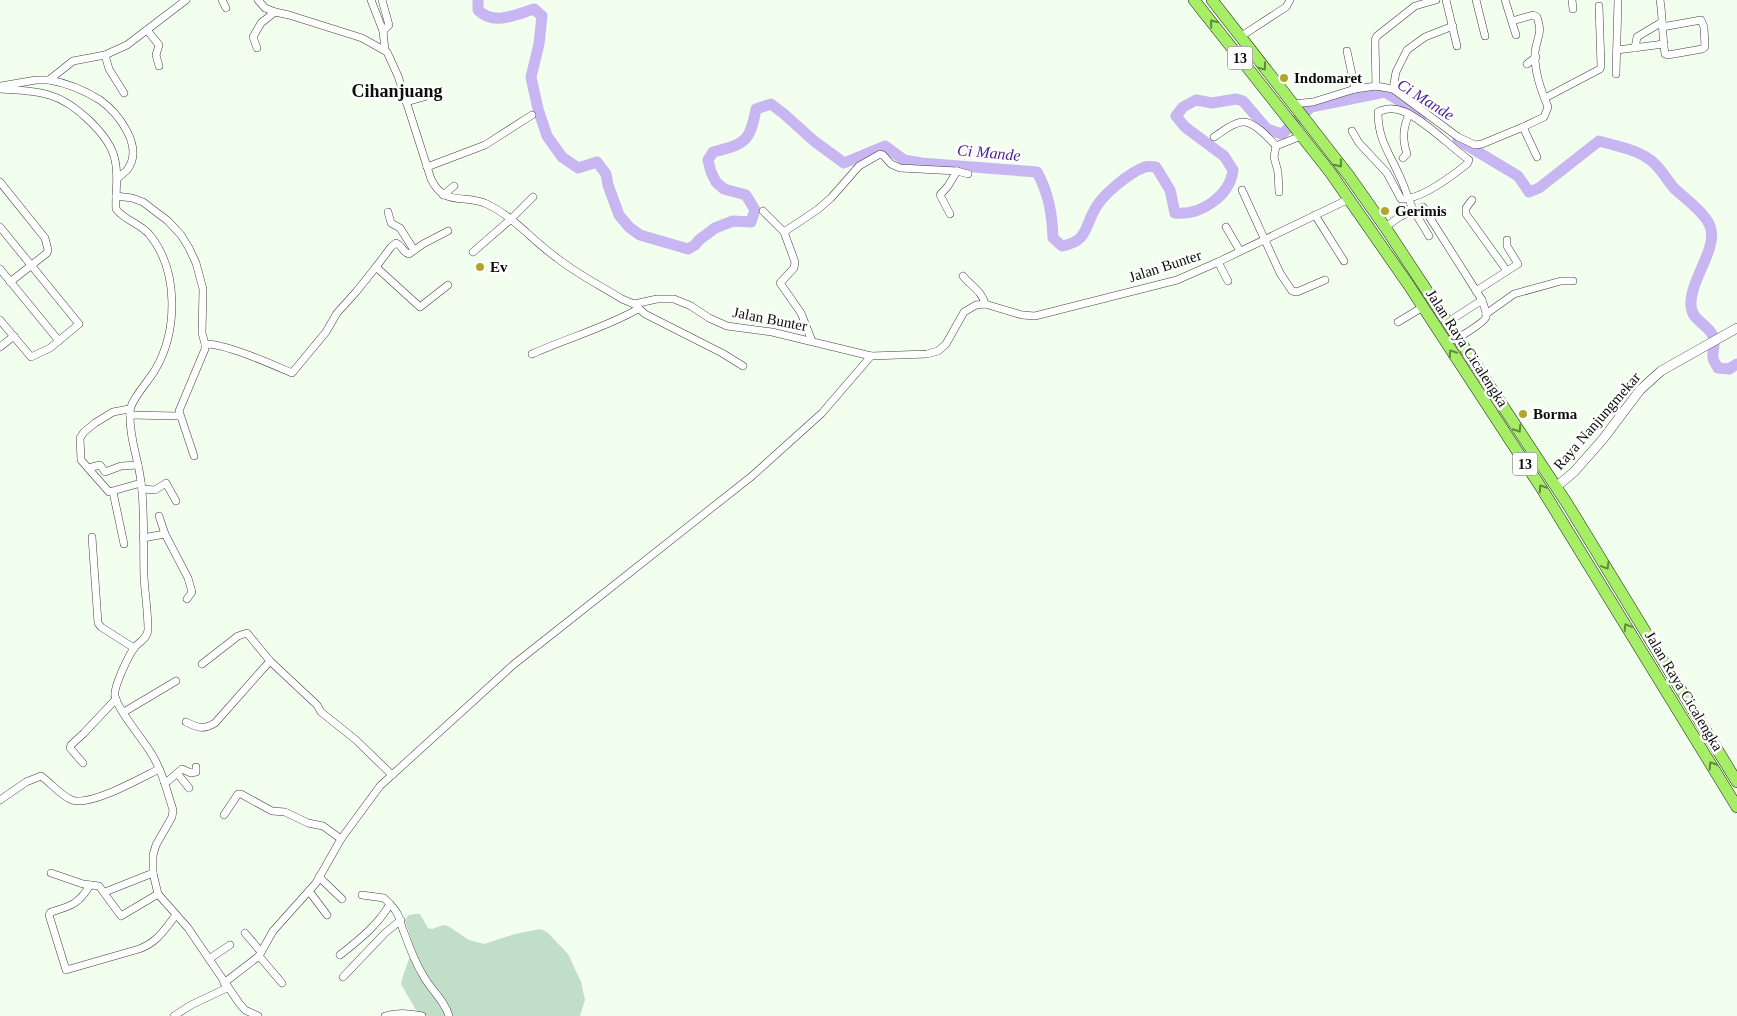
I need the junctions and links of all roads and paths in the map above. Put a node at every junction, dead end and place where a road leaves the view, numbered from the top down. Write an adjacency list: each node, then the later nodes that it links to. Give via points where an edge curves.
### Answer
1 (186, 0): 23 (street)
2 (222, 0): 17 (street)
3 (258, 0): 19 (street)
4 (371, 0): 24 (street)
5 (382, 0): 24 (street, via 389,25)
6 (1194, 0): 49 (highway, Jalan Raya Cicalengka / 13, one-way to 6)
7 (1212, 0): 27 (highway, Jalan Raya Cicalengka / 13)
8 (1290, 0): 27 (street)
9 (1436, 0): 41 (street, via 1415,6 1377,36)
10 (1446, 0): 21 (street)
11 (1476, 0): 26 (street)
12 (1505, 0): 20 (street)
13 (1572, 0): 18 (street)
14 (1618, 0): 33 (street)
15 (1660, 0): 22 (street)
16 (1600, 6): 47 (street, via 1600,68)
17 (226, 8)
18 (1573, 9)
19 (275, 12): 30 (street, via 261,23 253,37); 32 (street, via 362,38)
20 (1512, 21): 25 (street); 36 (street, via 1533,14 1537,17 1540,31)
21 (1453, 26): 29 (street); 44 (street, via 1424,37 1407,50 1396,72)
22 (1662, 27): 28 (street); 28 (street, via 1698,20 1704,27 1703,48 1668,55); 31 (street, via 1651,29 1636,39)
23 (147, 30): 35 (street, via 127,45); 38 (street, via 159,46 156,55)
24 (383, 30): 32 (street)
25 (1516, 35)
26 (1485, 36)
27 (1240, 37): 49 (highway, Jalan Raya Cicalengka / 13, one-way to 49)
28 (1664, 44): 31 (street)
29 (1457, 46)
30 (257, 48)
31 (1635, 48): 33 (street)
32 (385, 50): 48 (street)
33 (1617, 50): 39 (street)
34 (1346, 51): 43 (street)
35 (105, 55): 40 (street, via 73,61); 45 (street)
36 (1536, 58): 37 (street); 47 (street, via 1536,71)
37 (1527, 64)
38 (159, 66)
39 (1616, 74)
40 (49, 80): 42 (street); 63 (street, via 74,87 101,102 125,127 132,146 132,159)
41 (1376, 86): 43 (street); 44 (street)
42 (0, 88): 63 (street, via 50,95 78,112 106,138 115,159)
43 (1355, 89): 49 (street, via 1313,102)
44 (1393, 89): 52 (street, via 1472,145)
45 (124, 93)
46 (424, 97): 48 (street)
47 (1545, 98): 52 (street, via 1546,114)
48 (406, 102): 60 (street)
49 (1287, 103): 53 (highway, Jalan Raya Cicalengka / 13); 55 (highway, Jalan Raya Cicalengka / 13, via 1286,116)
50 (1409, 114): 59 (street, via 1403,139 1407,154); 72 (street, via 1391,109 1378,112 1383,145); 72 (street, via 1469,161 1434,188)
51 (532, 115): 60 (street, via 485,145)
52 (1523, 127): 58 (street)
53 (1312, 130): 55 (highway); 82 (highway, Jalan Raya Cicalengka / 13, one-way to 82)
54 (1352, 131): 72 (street, via 1387,173 1401,199)
55 (1302, 136): 57 (street); 71 (highway, Jalan Raya Cicalengka / 13)
56 (1214, 137): 57 (street, via 1242,122 1255,126)
57 (1276, 146): 67 (street, via 1274,157)
58 (1537, 157)
59 (1403, 158)
60 (427, 167): 68 (street, via 434,186)
61 (957, 171): 62 (street); 78 (street, via 940,195); 85 (street, via 900,168 880,154 859,166 831,198)
62 (968, 174)
63 (118, 178): 69 (street)
64 (0, 182): 94 (street, via 45,238 47,253)
65 (454, 186): 68 (street)
66 (1242, 190): 87 (street)
67 (1279, 192)
68 (443, 195): 80 (street, via 486,203)
69 (116, 196): 118 (street, via 132,198 150,206 187,244 203,289 202,333); 123 (street, via 117,211 141,226 155,242 167,269 172,304 161,359)
70 (533, 197): 80 (street)
71 (1349, 199): 79 (street, Jalan Bunter); 108 (highway, Jalan Raya Cicalengka / 13)
72 (1409, 199): 75 (street)
73 (1472, 200): 97 (street, via 1466,214)
74 (1424, 207): 104 (street)
75 (1414, 210): 82 (street); 86 (street)
76 (763, 211): 85 (street)
77 (388, 212): 89 (street, via 391,223 400,228)
78 (950, 214)
79 (1315, 216): 87 (street, Jalan Bunter); 92 (street)
80 (511, 219): 91 (street); 107 (street, via 558,259)
81 (1226, 227): 90 (street)
82 (1385, 227): 111 (highway, Jalan Raya Cicalengka / 13)
83 (0, 228): 94 (street)
84 (448, 231): 89 (street)
85 (784, 232): 117 (street, via 795,262 794,268 780,283 801,313)
86 (1429, 236)
87 (1264, 239): 90 (street, Jalan Bunter); 99 (street, via 1292,292)
88 (1507, 240): 97 (street, via 1518,264)
89 (414, 250): 95 (street, via 407,254 396,243)
90 (1240, 251): 93 (street, Jalan Bunter)
91 (473, 252)
92 (1344, 261)
93 (1218, 262): 100 (street); 106 (street, Jalan Bunter, via 1177,280 1035,316)
94 (32, 266): 102 (street); 116 (street, via 79,324)
95 (376, 267): 103 (street, via 420,307); 118 (street, via 338,312 294,373 240,352)
96 (0, 270): 102 (street)
97 (1507, 271): 104 (street)
98 (963, 276): 106 (street, via 980,292)
99 (1325, 280)
100 (1228, 281)
101 (1573, 281): 109 (street, via 1514,294)
102 (10, 282): 116 (street)
103 (448, 284)
104 (1476, 291): 105 (street)
105 (1482, 300): 109 (street); 111 (street)
106 (985, 304): 121 (street, Jalan Bunter, via 964,312 938,352)
107 (636, 306): 117 (street, Jalan Bunter, via 657,299 674,299 727,326); 120 (street, Jalan Bunter, via 618,320); 122 (street, via 645,314)
108 (1423, 307): 110 (street); 155 (highway, Jalan Raya Cicalengka / 13, one-way to 108, via 1542,489)
109 (1486, 314): 115 (street, via 1481,323)
110 (1398, 322)
111 (1448, 322): 115 (highway, Jalan Raya Cicalengka / 13)
112 (1, 323): 114 (street)
113 (1737, 328): 129 (street, Raya Nanjungmekar, via 1661,370 1574,472)
114 (14, 336): 116 (street, via 31,357); 119 (street)
115 (1458, 338): 129 (highway, Jalan Raya Cicalengka / 13, one-way to 129)
116 (60, 341)
117 (812, 341): 121 (street, Jalan Bunter)
118 (205, 344): 124 (street)
119 (0, 347)
120 (532, 354)
121 (871, 356): 150 (street, via 822,413 752,476 528,654)
122 (743, 366)
123 (130, 412): 124 (street); 126 (street, via 130,430); 127 (street, via 113,412 82,434 79,445 81,460)
124 (179, 416): 125 (street)
125 (194, 456)
126 (138, 465): 127 (street, via 105,472 100,465); 128 (street)
127 (88, 468): 130 (street, via 106,490)
128 (141, 486): 130 (street, via 129,485); 131 (street, via 155,490 166,483); 135 (street)
129 (1556, 487): 152 (highway, Jalan Raya Cicalengka / 13, one-way to 152)
130 (112, 492): 136 (street)
131 (176, 501)
132 (159, 516): 133 (street)
133 (164, 534): 135 (street); 137 (street, via 188,578 192,592)
134 (92, 537): 138 (street, via 98,623)
135 (143, 538): 138 (street, via 148,630)
136 (124, 544)
137 (187, 599)
138 (134, 648): 143 (street, via 115,687)
139 (270, 661): 140 (street, via 254,640 244,633); 145 (street, via 215,723 206,729); 150 (street)
140 (202, 664)
141 (176, 681): 144 (street)
142 (106, 693): 143 (street)
143 (115, 697): 144 (street); 146 (street, via 70,745)
144 (124, 712): 148 (street)
145 (186, 722)
146 (83, 763)
147 (196, 767): 149 (street, via 196,772 182,769)
148 (159, 769): 151 (street); 154 (street, via 104,796 79,802 71,800 41,776)
149 (177, 773): 151 (street); 153 (street)
150 (392, 775): 157 (street, via 380,786)
151 (164, 782): 159 (street, via 173,813 156,844)
152 (1737, 782)
153 (189, 788)
154 (0, 800)
155 (1737, 807)
156 (224, 816): 157 (street, via 241,794 272,811 285,812 308,824 323,826)
157 (341, 839): 160 (street)
158 (51, 873): 161 (street)
159 (153, 873): 163 (street); 164 (street)
160 (319, 877): 162 (street); 166 (street)
161 (90, 885): 163 (street, via 99,886); 168 (street, via 75,904 49,915 66,970 151,944)
162 (309, 891): 169 (street); 173 (street, via 274,931)
163 (104, 892): 164 (street, via 121,916)
164 (158, 894): 168 (street)
165 (362, 895): 167 (street, via 384,898)
166 (342, 898)
167 (390, 904): 170 (street, via 400,914); 174 (street, via 370,929)
168 (176, 915): 175 (street)
169 (327, 915)
170 (401, 920): 176 (street); 183 (street, via 423,976 445,1004)
171 (245, 933): 173 (street)
172 (230, 945): 175 (street)
173 (260, 954): 177 (street); 178 (street)
174 (340, 954)
175 (209, 959): 178 (street)
176 (344, 977)
177 (282, 983)
178 (226, 985): 179 (street); 180 (street, via 245,1010)
179 (174, 1016)
180 (258, 1016)
181 (385, 1016): 182 (street, via 403,1013)
182 (422, 1016)
183 (449, 1016)

